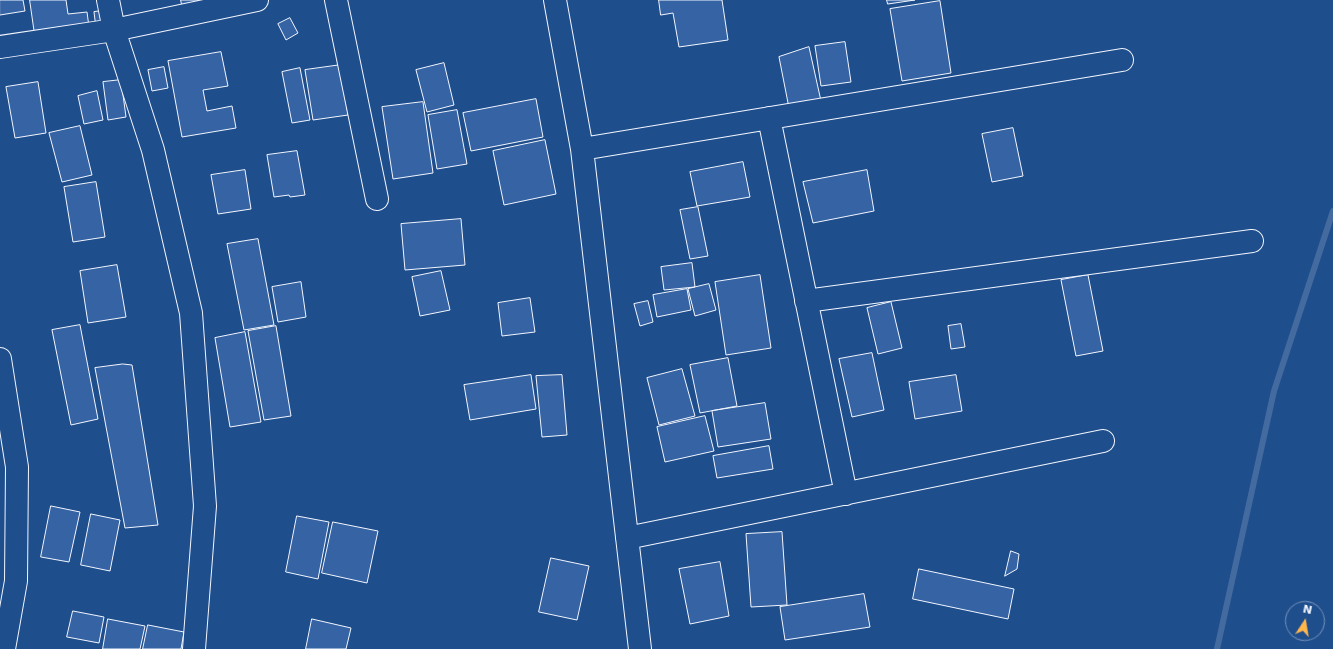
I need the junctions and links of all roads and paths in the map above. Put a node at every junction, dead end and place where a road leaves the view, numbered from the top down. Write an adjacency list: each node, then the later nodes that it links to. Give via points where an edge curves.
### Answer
1 (108, 0): 5 (street)
2 (257, 0): 5 (street)
3 (336, 0): 10 (street)
4 (555, 0): 9 (street)
5 (114, 30): 6 (street); 18 (street, via 153,150 191,313 205,506)
6 (0, 47)
7 (1122, 60): 8 (street)
8 (769, 118): 9 (street); 12 (street)
9 (582, 148): 16 (street)
10 (377, 199)
11 (1252, 241): 12 (street)
12 (806, 301): 15 (street)
13 (0, 359): 17 (street, via 17,467 16,581)
14 (1103, 441): 15 (street)
15 (846, 494): 16 (street)
16 (627, 538): 19 (street)
17 (4, 649)
18 (194, 649)
19 (640, 649)

